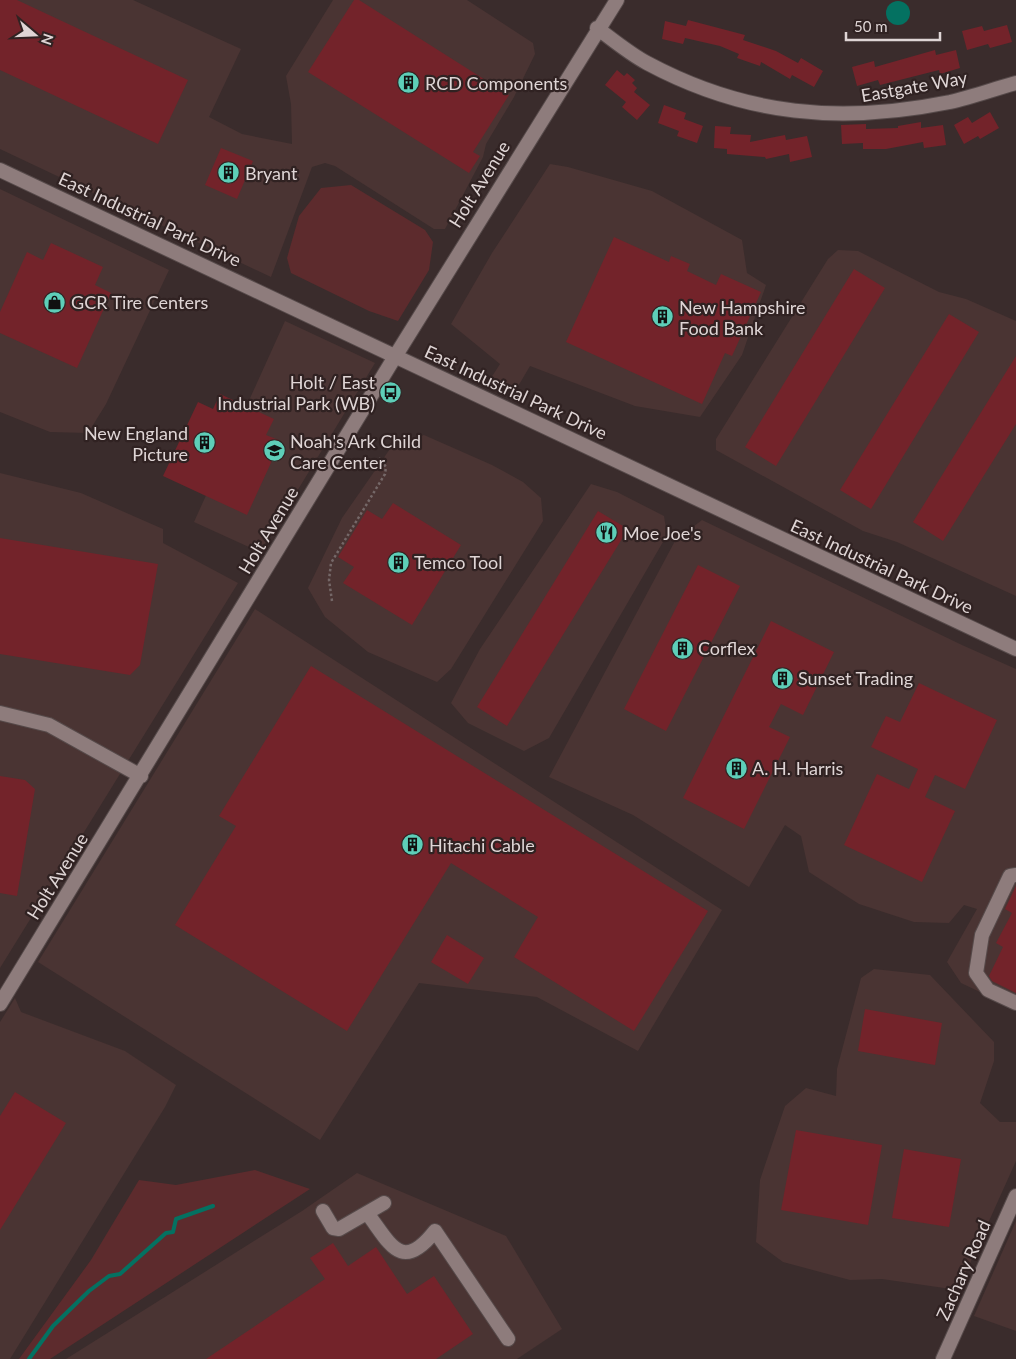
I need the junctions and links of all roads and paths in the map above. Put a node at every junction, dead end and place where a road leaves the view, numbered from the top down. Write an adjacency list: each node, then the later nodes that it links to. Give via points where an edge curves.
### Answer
1 (617, 0): 2 (street, Holt Avenue)
2 (597, 28): 3 (street, Eastgate Way, via 645,62 681,80 714,93 783,110 865,115 952,102); 5 (street, Holt Avenue)
3 (1016, 83)
4 (0, 170): 5 (street, East Industrial Park Drive)
5 (396, 356): 8 (street, East Industrial Park Drive); 10 (street, Holt Avenue)
6 (379, 458): 7 (path, via 386,467 385,474 331,563)
7 (332, 601)
8 (1016, 649)
9 (0, 713): 10 (street, via 49,725)
10 (141, 776): 13 (street, Holt Avenue)
11 (1016, 875): 12 (street, via 1010,876 982,935 976,973 988,990)
12 (1016, 1003)
13 (0, 1004)
14 (1016, 1196): 19 (street, Zachary Road)
15 (384, 1203): 17 (street)
16 (323, 1211): 17 (street, via 333,1228 339,1230)
17 (367, 1213): 18 (street, via 394,1249 404,1253 415,1251 435,1231)
18 (508, 1339)
19 (943, 1359)

